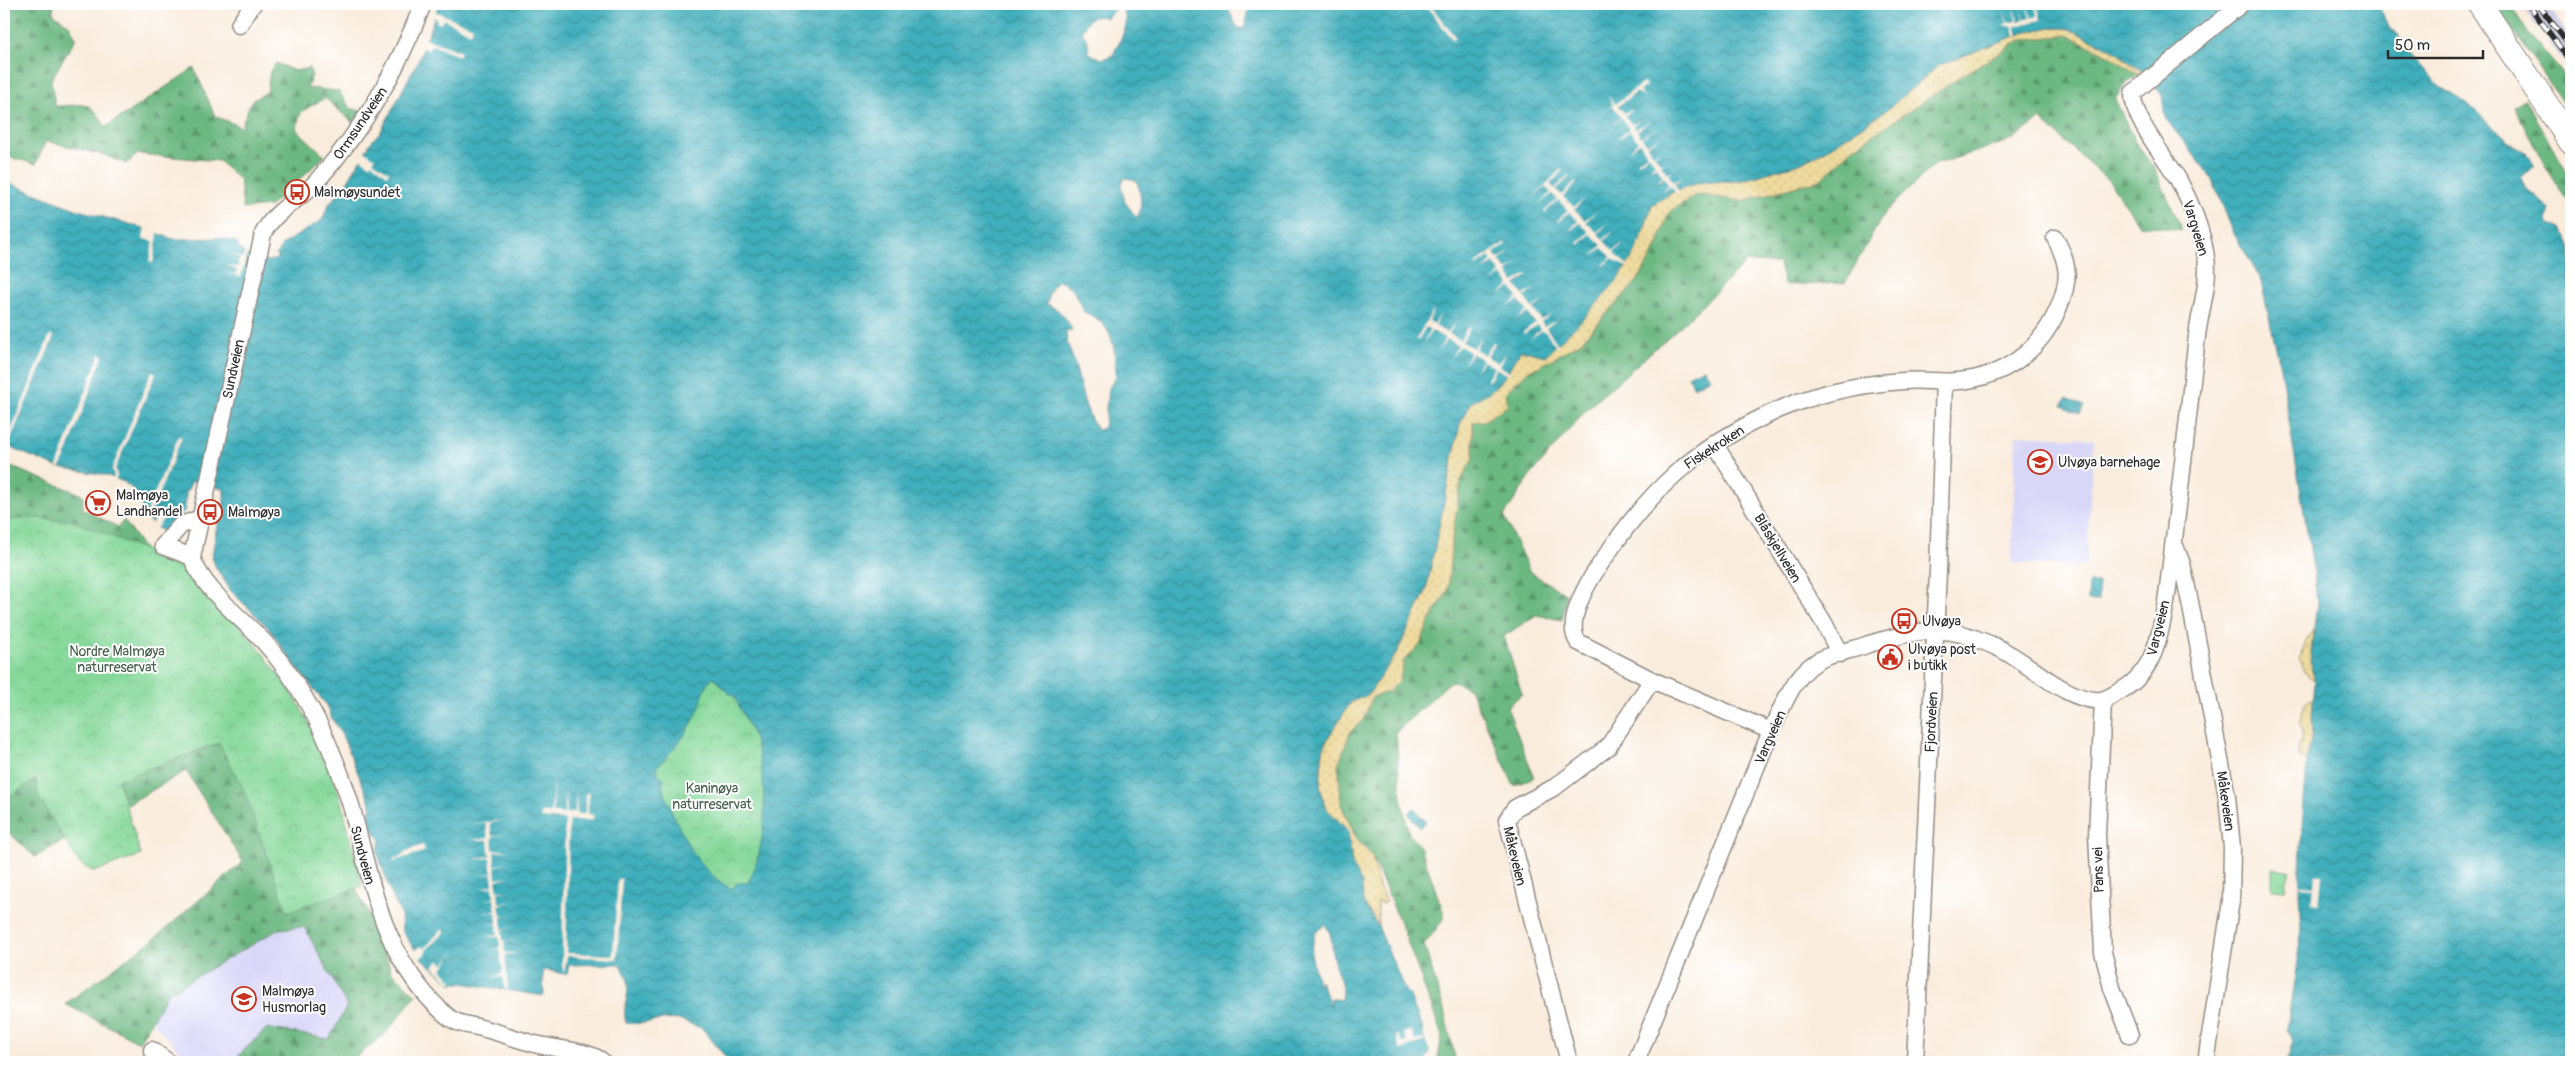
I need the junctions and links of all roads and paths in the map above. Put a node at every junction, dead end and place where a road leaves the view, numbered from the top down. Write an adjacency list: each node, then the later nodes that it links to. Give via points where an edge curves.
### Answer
1 (253, 4): 5 (street)
2 (423, 4): 7 (street, Ormsundveien, via 385,88 354,136 310,189)
3 (2241, 4): 12 (street, Vargveien, via 2133,93 2133,104 2191,205 2206,258 2206,283 2197,332)
4 (2480, 4): 6 (highway)
5 (239, 26)
6 (2571, 142)
7 (270, 222): 11 (street, Sundveien, via 259,249)
8 (2054, 238): 9 (street, Fiskekroken, via 2064,254 2067,280 2056,314 2042,336 2029,351 2005,369 1990,376)
9 (1944, 382): 10 (street, Fiskekroken, via 1914,380 1866,384 1826,394 1779,409); 14 (street, Fjordveien)
10 (1714, 443): 15 (street, Blåskjellveien); 16 (street, Fiskekroken, via 1662,485 1631,518 1597,568 1572,622 1578,642)
11 (201, 518): 13 (street, Sundveien); 13 (street, via 181,526 163,546)
12 (2174, 544): 17 (street, Vargveien, via 2154,653 2140,677); 26 (street, Måkeveien, via 2190,602 2227,796 2232,848 2231,901)
13 (192, 557): 22 (street, Sundveien, via 217,595 275,656 320,727 341,775 364,864 379,907 404,966 422,993 459,1024 588,1055)
14 (1934, 630): 15 (street, Vargveien, via 1888,638); 17 (street, Vargveien, via 1961,634 1988,644 2009,653 2067,690 2088,699); 25 (street, Fjordveien)
15 (1840, 654): 18 (street, Vargveien, via 1811,665 1801,676 1792,687)
16 (1652, 680): 18 (street, Fiskekroken); 23 (street, Måkeveien, via 1608,747 1555,787 1515,808 1507,820)
17 (2103, 700): 19 (street, Pans vei, via 2097,835 2102,952)
18 (1771, 731): 24 (street, Vargveien)
19 (2130, 1034)
20 (152, 1050): 21 (street)
21 (168, 1062)
22 (604, 1062)
23 (1569, 1062)
24 (1636, 1062)
25 (1916, 1062)
26 (2206, 1062)

